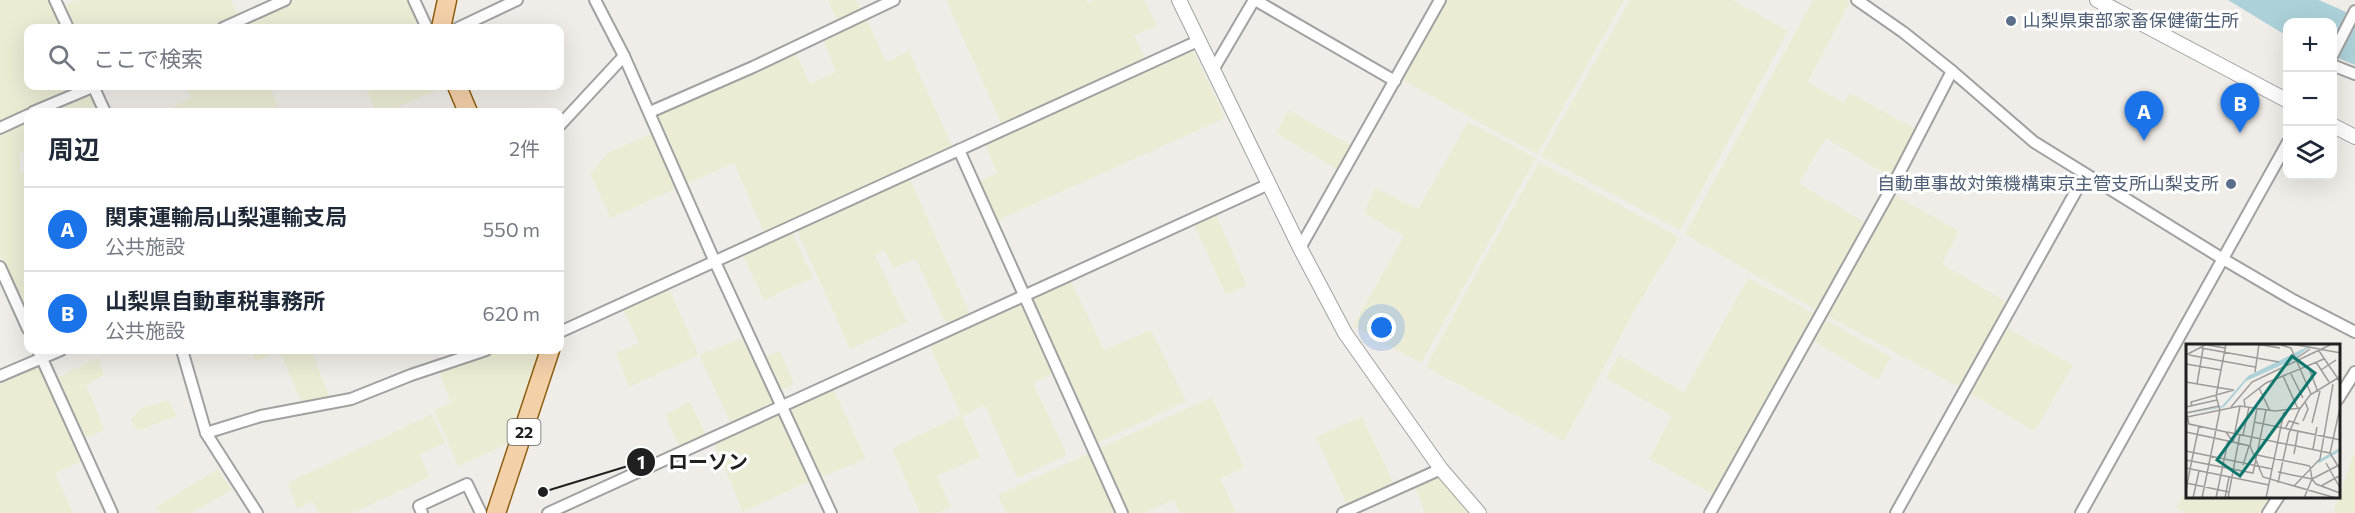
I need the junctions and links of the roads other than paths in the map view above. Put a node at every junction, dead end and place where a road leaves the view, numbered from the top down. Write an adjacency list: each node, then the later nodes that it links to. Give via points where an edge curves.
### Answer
1 (55, 0): 14 (street)
2 (285, 0): 15 (street)
3 (414, 0): 16 (street)
4 (447, 0): 17 (main road)
5 (517, 0): 18 (street)
6 (595, 0): 21 (street)
7 (894, 0): 34 (street)
8 (1179, 0): 19 (street)
9 (1255, 0): 23 (street); 26 (street)
10 (1440, 0): 26 (street)
11 (1857, 0): 24 (street)
12 (2097, 0): 30 (street)
13 (2355, 11): 20 (street)
14 (66, 24)
15 (232, 24)
16 (426, 24)
17 (442, 24)
18 (466, 24)
19 (1198, 40): 23 (street); 40 (street)
20 (2337, 46)
21 (624, 56): 34 (street); 36 (street)
22 (2337, 67): 25 (street)
23 (1213, 70): 43 (street)
24 (1952, 70): 42 (street, via 2034,142); 73 (street, via 1892,187)
25 (2355, 74)
26 (1395, 81): 44 (street)
27 (85, 90): 31 (street)
28 (96, 90): 32 (street)
29 (459, 90): 33 (main road)
30 (2283, 98)
31 (42, 108)
32 (103, 108)
33 (466, 108)
34 (650, 112): 46 (street)
35 (24, 116): 38 (street)
36 (564, 121)
37 (2334, 126): 39 (street)
38 (0, 128)
39 (2355, 137)
40 (959, 150): 46 (street); 48 (street)
41 (2283, 151): 45 (street)
42 (2085, 175): 45 (street); 74 (street)
43 (1269, 184): 44 (street); 48 (street)
44 (1300, 248): 61 (street, via 1345,333)
45 (2223, 259): 51 (street); 75 (street)
46 (715, 262): 50 (street); 59 (street)
47 (0, 267): 49 (street)
48 (1024, 297): 59 (street); 70 (street)
49 (24, 320)
50 (564, 330)
51 (2355, 332)
52 (40, 354): 57 (street); 63 (street)
53 (183, 354): 60 (street)
54 (474, 354): 60 (street, via 351,399 261,416)
55 (549, 354): 67 (main road, 22)
56 (2355, 372): 58 (street)
57 (0, 376)
58 (2340, 396)
59 (782, 406): 68 (street); 69 (street)
60 (206, 433): 64 (street)
61 (1441, 469): 71 (street); 72 (street)
62 (2278, 498): 76 (street)
63 (112, 513)
64 (257, 513)
65 (422, 513): 66 (street, via 419,506 467,484)
66 (481, 513)
67 (496, 513)
68 (548, 513)
69 (831, 513)
70 (1122, 513)
71 (1343, 513)
72 (1479, 513)
73 (1710, 513)
74 (1896, 513)
75 (2081, 513)
76 (2268, 513)

